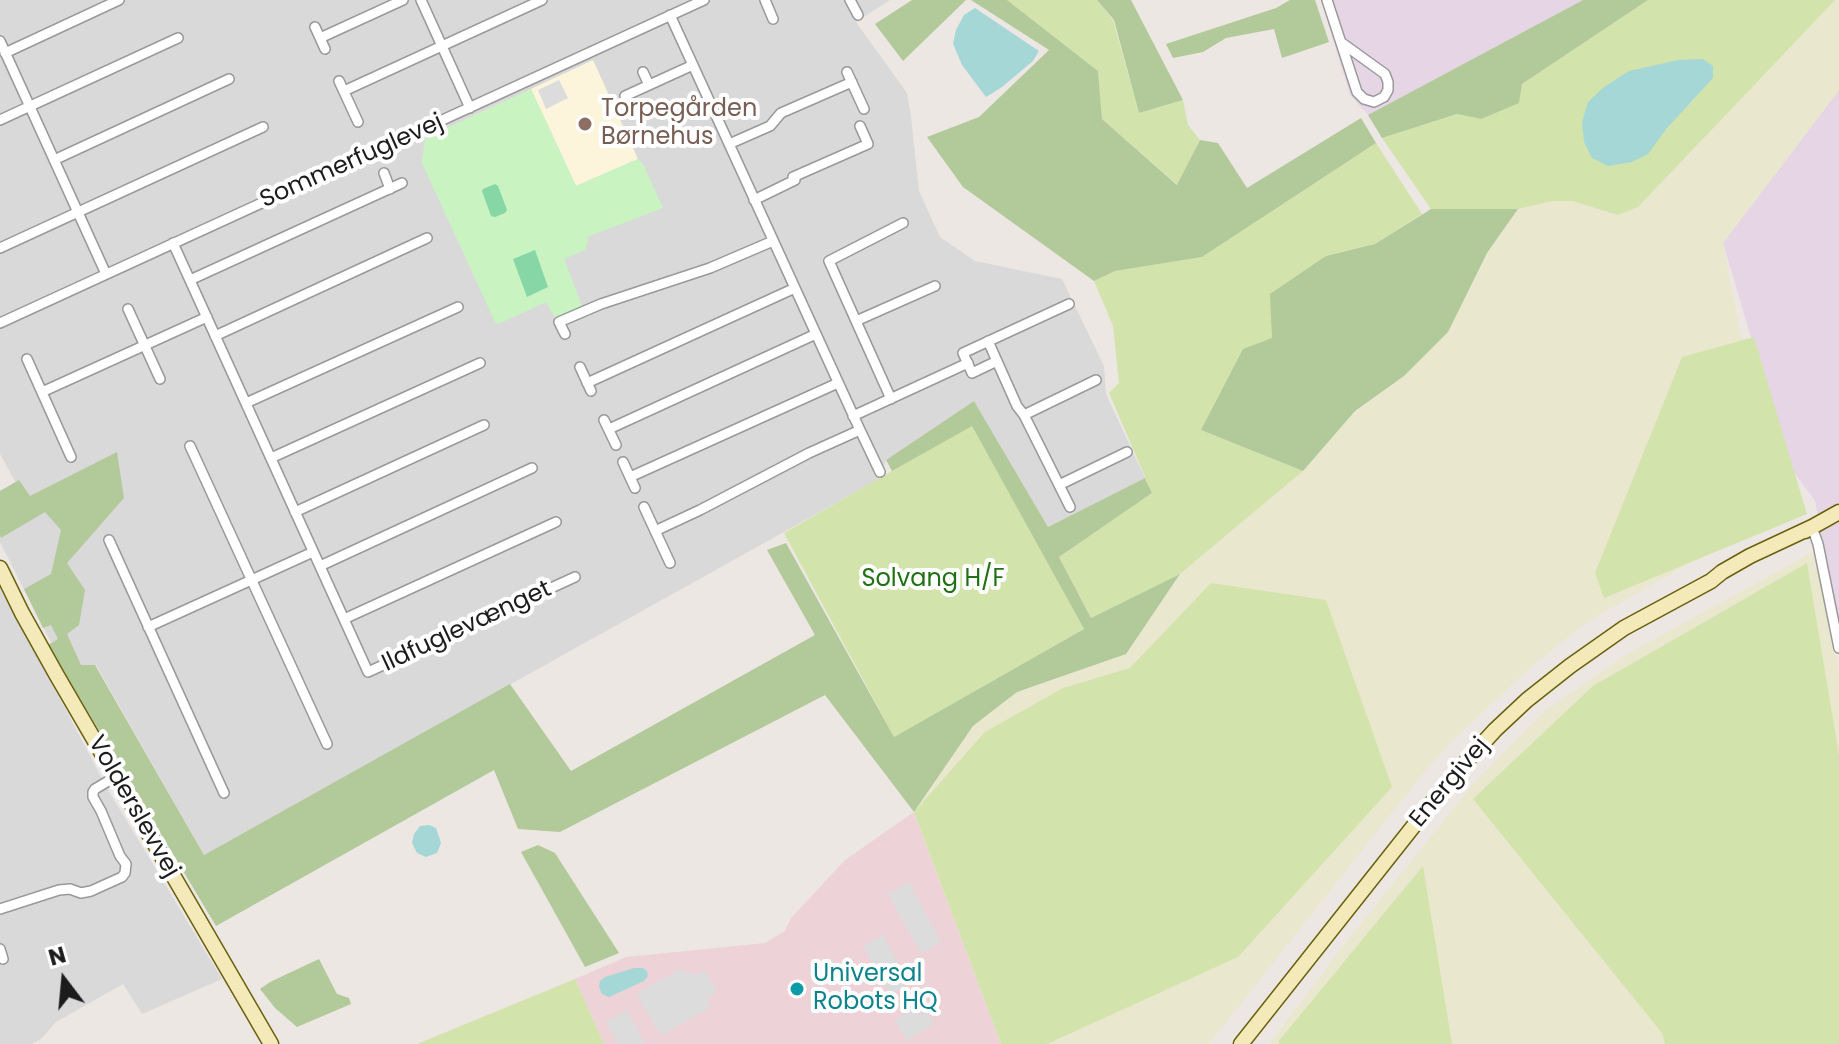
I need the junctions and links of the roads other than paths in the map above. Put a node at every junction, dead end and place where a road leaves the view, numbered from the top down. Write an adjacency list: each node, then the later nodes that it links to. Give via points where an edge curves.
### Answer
1 (119, 0): 19 (street)
2 (403, 0): 14 (street)
3 (421, 0): 17 (street)
4 (542, 0): 17 (street)
5 (704, 0): 9 (street, Sommerfuglevej)
6 (765, 0): 11 (street)
7 (850, 0): 10 (street)
8 (1327, 0): 16 (street)
9 (670, 15): 20 (street); 26 (street, Sommerfuglevej)
10 (858, 15)
11 (773, 19)
12 (315, 27): 14 (street)
13 (178, 38): 25 (street)
14 (320, 38): 18 (street)
15 (0, 41): 19 (street)
16 (1342, 43): 16 (street, via 1385,74 1384,97 1374,102 1357,92)
17 (442, 46): 26 (street); 29 (street, via 342,86)
18 (325, 49)
19 (5, 53): 25 (street)
20 (693, 65): 23 (street); 32 (street)
21 (643, 72): 23 (street)
22 (229, 79): 33 (street)
23 (649, 85): 24 (street)
24 (625, 96)
25 (30, 106): 28 (street); 33 (street)
26 (470, 108): 43 (street, Sommerfuglevej)
27 (864, 109): 32 (street, via 849,77 781,113 770,126)
28 (0, 120)
29 (358, 122)
30 (860, 126): 37 (street, via 868,144)
31 (263, 127): 38 (street)
32 (729, 144): 37 (street)
33 (54, 160): 38 (street)
34 (384, 173): 36 (street)
35 (402, 183): 36 (street)
36 (390, 189): 47 (street)
37 (754, 200): 42 (street)
38 (78, 212): 45 (street); 46 (street)
39 (903, 223): 54 (street, via 829,261)
40 (410, 232): 44 (street)
41 (427, 238): 44 (street)
42 (773, 241): 49 (street); 56 (street, via 559,322)
43 (173, 243): 46 (street, Sommerfuglevej); 47 (street, Ildfuglevænget)
44 (415, 244): 58 (street)
45 (0, 248)
46 (106, 274): 55 (street, Sommerfuglevej)
47 (190, 280): 53 (street, Ildfuglevænget)
48 (935, 286): 54 (street)
49 (795, 288): 57 (street); 65 (street, via 589,387)
50 (1069, 304): 59 (street)
51 (458, 307): 71 (street)
52 (128, 309): 60 (street)
53 (207, 317): 58 (street, Ildfuglevænget); 60 (street)
54 (856, 321): 70 (street)
55 (0, 323)
56 (565, 334)
57 (816, 334): 68 (street); 76 (street, via 606,424)
58 (215, 336): 71 (street, Ildfuglevænget)
59 (988, 341): 62 (street); 64 (street, via 963,353)
60 (145, 345): 66 (street); 69 (street)
61 (27, 359): 69 (street)
62 (997, 361): 64 (street, via 972,373); 72 (street)
63 (480, 363): 80 (street)
64 (968, 363): 70 (street)
65 (580, 367)
66 (160, 379)
67 (1096, 380): 72 (street)
68 (838, 383): 73 (street); 84 (street)
69 (42, 392): 79 (street)
70 (891, 399): 73 (street)
71 (246, 403): 80 (street, Ildfuglevænget)
72 (1024, 415): 85 (street)
73 (853, 416): 75 (street)
74 (484, 425): 89 (street)
75 (860, 430): 83 (street); 93 (street)
76 (616, 445)
77 (190, 446): 100 (street)
78 (1127, 452): 85 (street)
79 (71, 457)
80 (271, 458): 89 (street, Ildfuglevænget)
81 (623, 462): 84 (street)
82 (532, 468): 97 (street)
83 (880, 472)
84 (630, 477): 86 (street)
85 (1059, 485): 88 (street)
86 (635, 488)
87 (644, 507): 93 (street)
88 (1070, 507)
89 (295, 512): 95 (street, Ildfuglevænget)
90 (1839, 512): 92 (street, Energivej)
91 (556, 522): 101 (street)
92 (1812, 527): 103 (street); 109 (street, Energivej, via 1624,628 1527,700 1445,786)
93 (655, 531): 96 (street)
94 (109, 540): 102 (street)
95 (313, 552): 97 (street, Ildfuglevænget); 100 (street)
96 (670, 563)
97 (320, 566): 101 (street, Ildfuglevænget)
98 (0, 568): 105 (street, Volderslevvej)
99 (575, 577): 101 (street, Ildfuglevænget, via 368,672)
100 (252, 580): 102 (street); 104 (street)
101 (344, 619)
102 (148, 627): 106 (street)
103 (1839, 648)
104 (327, 744)
105 (115, 777): 107 (street, via 95,789 93,797 126,864 122,877 91,891 59,890); 108 (street, Volderslevvej)
106 (224, 793)
107 (0, 909)
108 (271, 1044)
109 (1241, 1044)

